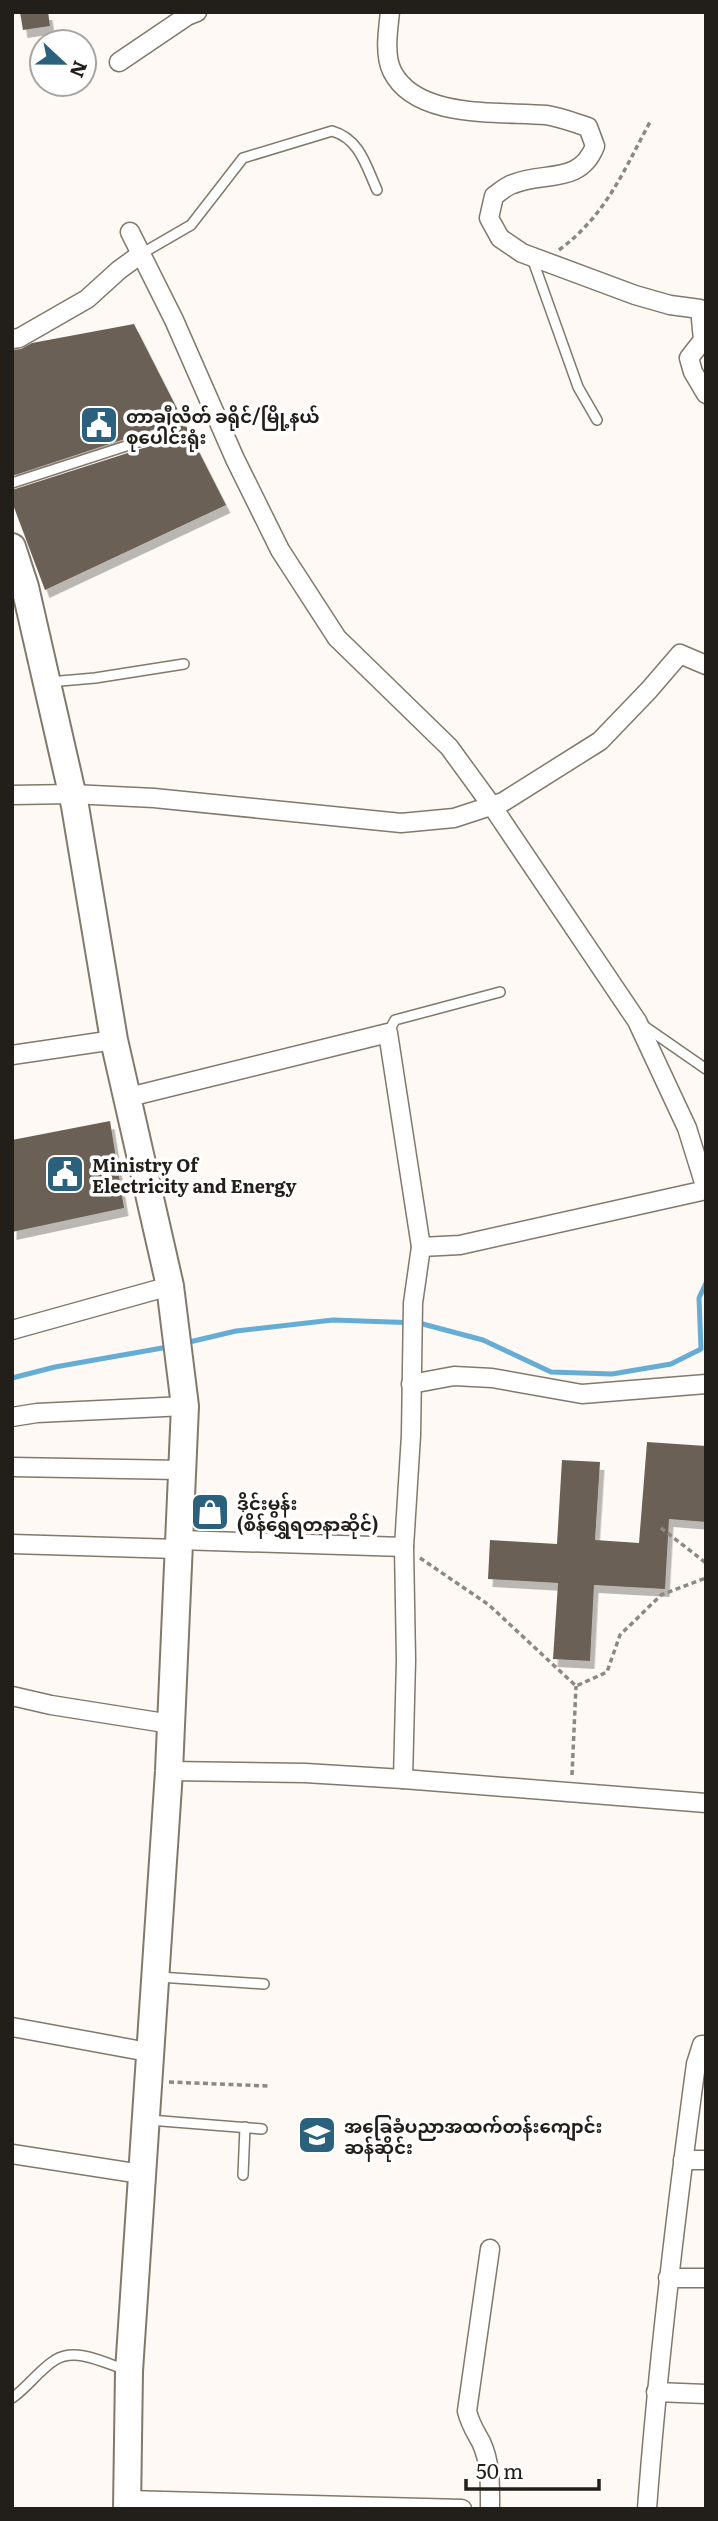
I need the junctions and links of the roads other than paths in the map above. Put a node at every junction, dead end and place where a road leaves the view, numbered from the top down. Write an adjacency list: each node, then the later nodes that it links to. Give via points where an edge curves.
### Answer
1 (197, 12): 3 (street)
2 (390, 12): 7 (street, via 391,69 402,86 422,100 455,110 550,116 588,127 595,146 589,160 572,172 513,184 494,196 489,218 500,238)
3 (119, 62)
4 (377, 190): 6 (lane, via 356,144 332,131 243,158 191,225)
5 (131, 232): 6 (street)
6 (141, 254): 9 (street, via 87,299); 20 (street, via 287,561 337,638 449,747)
7 (531, 256): 8 (street, via 635,295 670,305); 11 (lane, via 579,387)
8 (703, 307): 10 (street, via 703,340 689,358)
9 (12, 339)
10 (706, 394)
11 (597, 420)
12 (157, 436): 13 (lane)
13 (12, 483)
14 (12, 547): 17 (main road)
15 (184, 664): 17 (lane)
16 (706, 665): 20 (street, via 680,654 600,741)
17 (47, 682): 18 (main road)
18 (72, 794): 19 (street); 20 (street, via 401,822 454,818); 24 (main road)
19 (12, 795)
20 (492, 806): 22 (street)
21 (500, 992): 23 (lane, via 395,1020)
22 (637, 1021): 26 (lane); 28 (street, via 687,1128)
23 (388, 1032): 27 (street); 29 (street)
24 (114, 1040): 25 (street); 27 (main road)
25 (12, 1055)
26 (706, 1069)
27 (125, 1098): 30 (main road)
28 (706, 1190): 29 (street, via 460,1245)
29 (421, 1247): 32 (street, via 413,1303)
30 (170, 1286): 31 (street); 34 (main road)
31 (12, 1330)
32 (411, 1384): 33 (street, via 454,1376 492,1377 582,1394); 40 (street)
33 (706, 1384)
34 (185, 1406): 35 (street); 37 (main road)
35 (12, 1417)
36 (12, 1467): 37 (street)
37 (181, 1470): 39 (main road)
38 (12, 1544): 39 (street)
39 (178, 1545): 40 (street); 42 (main road)
40 (404, 1547): 44 (street)
41 (12, 1696): 42 (street)
42 (170, 1724): 43 (main road)
43 (169, 1771): 44 (street); 46 (main road)
44 (403, 1779): 45 (street)
45 (706, 1803)
46 (154, 1977): 47 (lane); 50 (main road)
47 (264, 1984)
48 (12, 2027): 50 (street)
49 (706, 2045): 55 (street, via 696,2064)
50 (148, 2052): 51 (main road)
51 (144, 2119): 52 (lane); 57 (main road)
52 (245, 2127): 53 (lane); 58 (lane)
53 (262, 2129)
54 (12, 2154): 57 (street)
55 (683, 2160): 56 (street); 60 (street)
56 (706, 2160)
57 (141, 2174): 62 (main road)
58 (243, 2175)
59 (489, 2249): 68 (street, via 467,2411 489,2468)
60 (668, 2278): 61 (street); 63 (street)
61 (706, 2278)
62 (128, 2371): 65 (lane, via 80,2355 68,2356 55,2360); 66 (main road)
63 (656, 2392): 64 (street); 69 (street)
64 (706, 2394)
65 (12, 2398)
66 (127, 2504): 67 (street)
67 (462, 2509)
68 (490, 2509)
69 (647, 2509)

